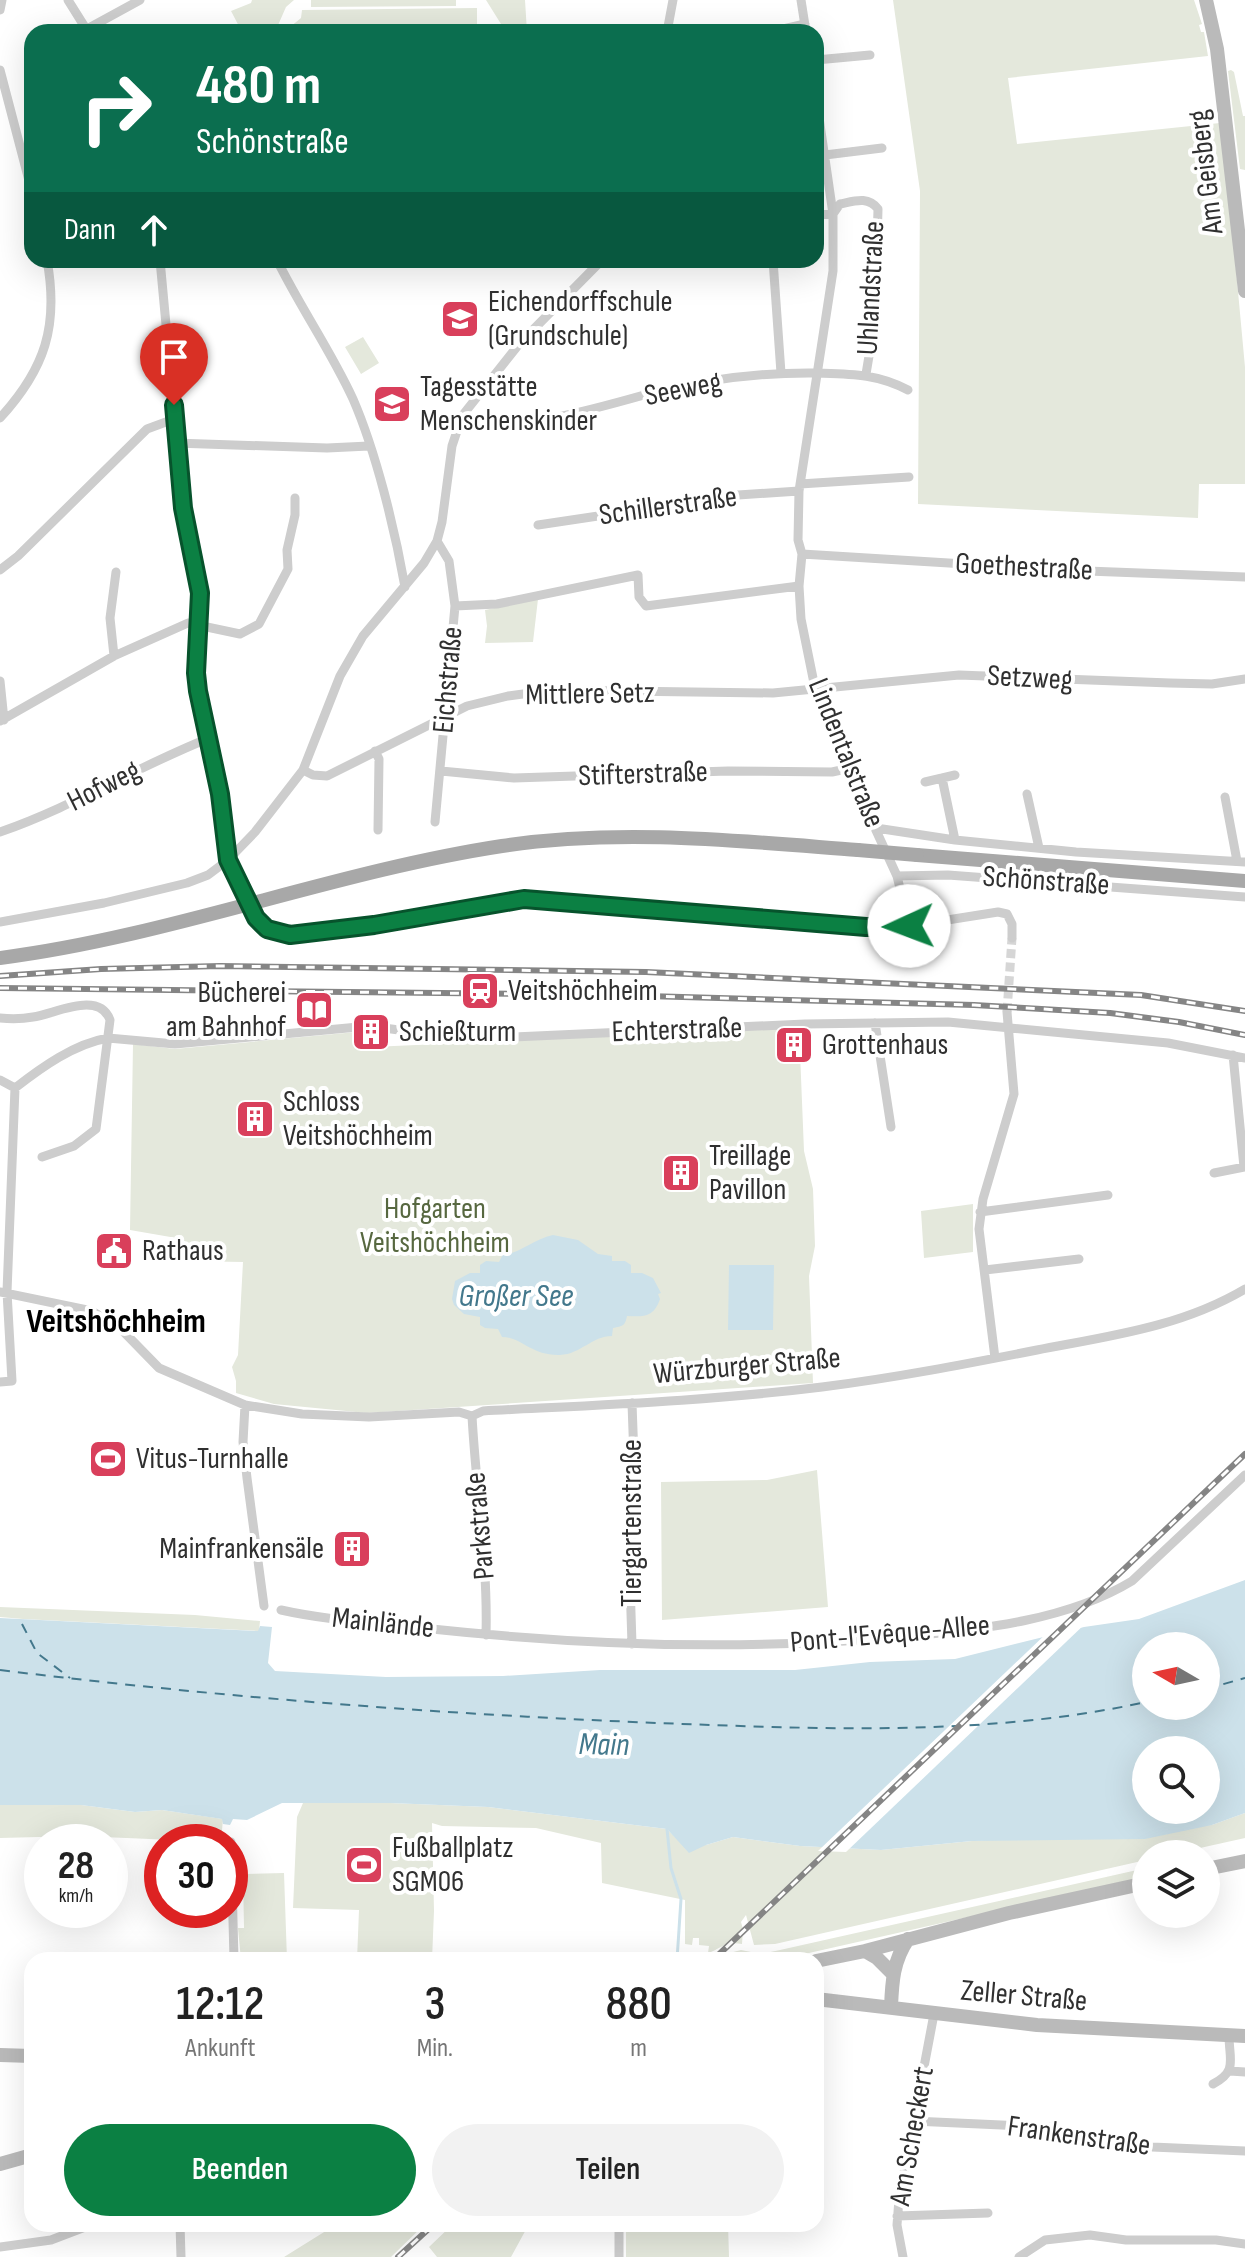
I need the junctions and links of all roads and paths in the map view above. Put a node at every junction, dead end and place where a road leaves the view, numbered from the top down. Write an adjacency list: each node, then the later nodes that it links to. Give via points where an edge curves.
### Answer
1 (2, 0): 7 (street)
2 (68, 0): 8 (street)
3 (140, 0): 9 (street)
4 (673, 0): 10 (street)
5 (801, 0): 11 (street)
6 (1206, 0): 26 (street, Am Geisberg, via 1217,49)
7 (0, 10)
8 (83, 24)
9 (98, 24)
10 (668, 24)
11 (804, 24)
12 (870, 55): 13 (street)
13 (824, 59)
14 (0, 70): 18 (street)
15 (882, 148): 17 (street)
16 (824, 149): 17 (street, Lindentalstraße)
17 (825, 155): 19 (street, Lindentalstraße)
18 (24, 162)
19 (833, 214): 20 (street); 28 (street, Lindentalstraße, via 833,271); 29 (street, Uhlandstraße, via 840,204 865,200 878,209 875,320)
20 (824, 215)
21 (48, 268): 31 (street, via 49,338 30,379)
22 (161, 268): 32 (street, Schönstraße)
23 (282, 268): 35 (street, via 342,376)
24 (594, 268): 33 (street, via 520,343)
25 (774, 268): 27 (street)
26 (1245, 291)
27 (781, 373): 28 (street, Seeweg); 33 (street, Seeweg, via 695,384 522,422)
28 (815, 373): 29 (street, Seeweg); 37 (street, Lindentalstraße)
29 (866, 374): 30 (street, Seeweg)
30 (908, 390)
31 (0, 418)
32 (174, 419): 34 (street, Schönstraße); 42 (street, via 147,429)
33 (458, 426): 40 (street)
34 (175, 443): 35 (street); 48 (street, Schönstraße, via 200,593)
35 (369, 446): 46 (street)
36 (909, 477): 37 (street)
37 (800, 488): 39 (street, Schillerstraße); 41 (street, Lindentalstraße)
38 (295, 498): 48 (street, via 288,569 259,624 240,634)
39 (538, 525)
40 (437, 541): 46 (street); 47 (street, Eichstraße, via 449,561)
41 (802, 554): 44 (street, Goethestraße); 45 (street, Lindentalstraße)
42 (0, 570)
43 (116, 572): 49 (street, via 110,618)
44 (1245, 577)
45 (799, 586): 47 (street, via 646,606 639,597 638,575 497,604); 52 (street, Lindentalstraße)
46 (405, 587): 58 (street, via 363,636 340,676)
47 (455, 606): 53 (street, Eichstraße)
48 (198, 625): 49 (street, via 188,623); 55 (street, Schönstraße, via 196,673)
49 (114, 656): 54 (street)
50 (1245, 679): 52 (street, Setzweg, via 1212,684 959,675)
51 (0, 681): 54 (street)
52 (815, 688): 53 (street, Mittlere Setz, via 760,694 552,690 508,696); 57 (street, Lindentalstraße)
53 (445, 715): 56 (street, Mittlere Setz); 59 (street, Eichstraße)
54 (2, 720)
55 (207, 739): 68 (street, Hofweg); 71 (street, Schönstraße)
56 (375, 751): 58 (street, Mittlere Setz, via 327,776); 67 (street)
57 (846, 769): 59 (street, Stifterstraße, via 526,778); 66 (street, Lindentalstraße)
58 (303, 770): 71 (street)
59 (441, 771): 65 (street, Eichstraße)
60 (955, 775): 61 (street)
61 (942, 778): 62 (street); 69 (street)
62 (925, 782)
63 (1027, 794): 70 (street)
64 (1225, 797): 72 (street)
65 (435, 822)
66 (876, 828): 69 (street); 73 (street, Lindentalstraße)
67 (378, 830)
68 (0, 832)
69 (955, 840): 70 (street)
70 (1039, 848): 72 (street)
71 (228, 860): 76 (street, via 187,883); 77 (street, Schönstraße, bridge, via 256,918 267,929 290,935 524,899 866,927)
72 (1241, 862)
73 (897, 876): 75 (street, Schönstraße, via 948,875); 77 (street)
74 (1245, 881): 79 (main road, bridge, via 710,839 564,840 435,858 95,943)
75 (1245, 897)
76 (0, 922)
77 (909, 926): 78 (street, Schönstraße, via 998,912 1007,914)
78 (1012, 938)
79 (0, 958)
80 (1007, 1012): 83 (street)
81 (0, 1018): 84 (street, via 99,1006 110,1020)
82 (875, 1023): 83 (street, Echterstraße); 84 (street, Echterstraße, via 466,1039 369,1026 175,1044); 89 (street)
83 (1008, 1027): 85 (street, Echterstraße); 94 (street, via 1014,1094)
84 (108, 1038): 88 (street, via 43,1066); 90 (street, via 96,1129 74,1146)
85 (1233, 1055): 86 (street, Echterstraße); 91 (street)
86 (1245, 1058)
87 (0, 1080): 88 (street)
88 (15, 1088): 98 (street)
89 (891, 1127)
90 (42, 1157)
91 (1244, 1167): 92 (street)
92 (1214, 1173)
93 (1108, 1195): 94 (street)
94 (980, 1212): 96 (street)
95 (1079, 1259): 96 (street)
96 (985, 1270): 99 (street)
97 (1245, 1289): 99 (street, Würzburger Straße, via 1183,1319)
98 (4, 1292): 100 (street, via 12,1381); 102 (street, Würzburger Straße, via 92,1311 119,1327 159,1368)
99 (995, 1358): 101 (street, Würzburger Straße, via 818,1388)
100 (0, 1382)
101 (632, 1403): 103 (street, Würzburger Straße, via 483,1411); 108 (street, Tiergartenstraße)
102 (245, 1405): 103 (street, Würzburger Straße, via 302,1414); 105 (street, via 244,1454)
103 (472, 1416): 107 (street, Parkstraße)
104 (1245, 1475): 108 (street, Pont-l'Evêque-Allee, via 1132,1581 1080,1605 974,1629 822,1644)
105 (264, 1606)
106 (281, 1610): 107 (street, Mainlände)
107 (486, 1635): 108 (street, Pont-l'Evêque-Allee)
108 (632, 1644)
109 (1245, 1861): 110 (street)
110 (1220, 1866)
111 (1132, 1886): 113 (street)
112 (233, 1928): 115 (street)
113 (908, 1939): 114 (street); 117 (street)
114 (865, 1951): 116 (street); 117 (street)
115 (234, 1952)
116 (824, 1959)
117 (892, 1973): 119 (street)
118 (824, 2000): 119 (street, Zeller Straße)
119 (891, 2007): 120 (street, Zeller Straße)
120 (934, 2014): 121 (street, Zeller Straße); 128 (street, Am Scheckert)
121 (1229, 2035): 122 (street, Zeller Straße); 125 (street)
122 (1245, 2036)
123 (0, 2055): 124 (street)
124 (24, 2056)
125 (1230, 2071): 126 (street); 127 (street)
126 (1245, 2072)
127 (1213, 2084)
128 (913, 2121): 129 (street, Frankenstraße, via 1049,2127 1152,2147); 133 (street, Am Scheckert)
129 (1245, 2151)
130 (24, 2157): 131 (street)
131 (0, 2164)
132 (988, 2213): 133 (street)
133 (897, 2216): 141 (street, Am Scheckert)
134 (72, 2232): 138 (street)
135 (180, 2232): 139 (street)
136 (619, 2232): 140 (street)
137 (1245, 2244): 142 (street, via 1090,2235 1045,2240)
138 (0, 2247)
139 (181, 2257)
140 (619, 2257)
141 (903, 2257)
142 (1019, 2257)

